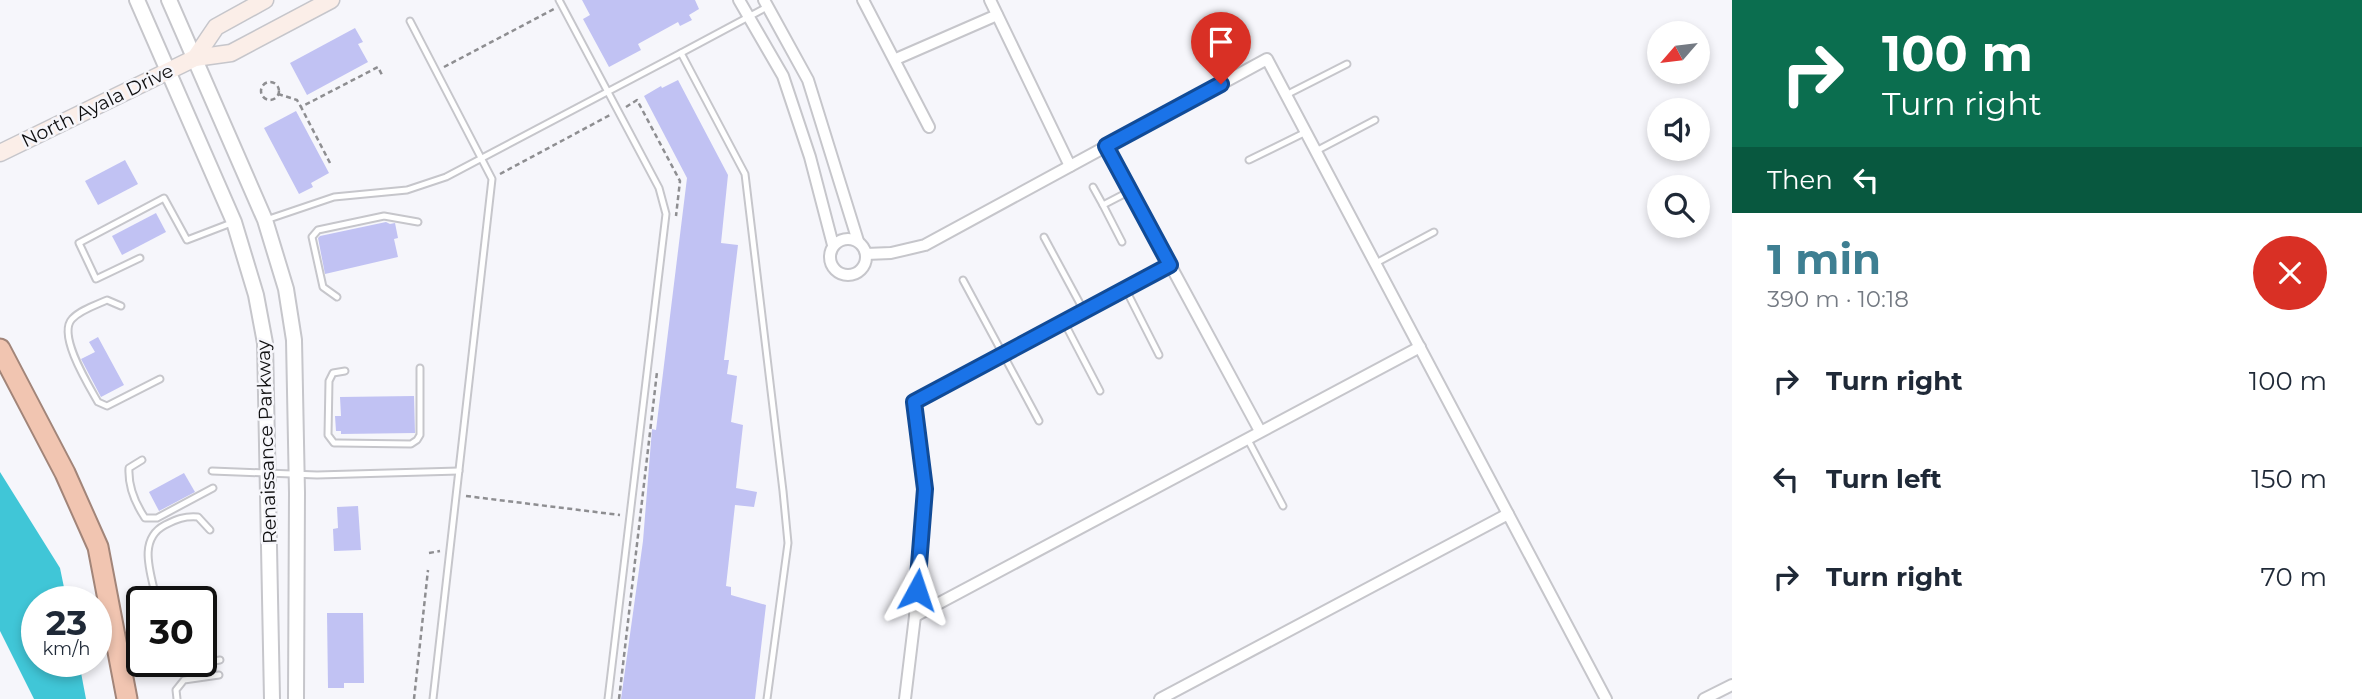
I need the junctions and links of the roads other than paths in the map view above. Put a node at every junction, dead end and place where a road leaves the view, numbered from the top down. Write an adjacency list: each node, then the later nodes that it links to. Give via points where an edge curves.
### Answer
1 (137, 0): 17 (street, Renaissance Parkway)
2 (169, 0): 14 (street, Renaissance Parkway)
3 (265, 0): 14 (main road, North Ayala Drive, via 216,27)
4 (331, 0): 14 (main road, North Ayala Drive, via 231,53)
5 (559, 0): 18 (lane)
6 (739, 0): 11 (street)
7 (863, 0): 15 (street)
8 (990, 0): 10 (street)
9 (766, 3): 11 (lane); 29 (street, via 808,80)
10 (997, 15): 15 (street); 28 (street)
11 (748, 17): 13 (lane); 31 (street, via 783,76)
12 (410, 21): 26 (lane)
13 (681, 53): 18 (lane); 84 (lane, via 745,174 788,542)
14 (195, 58): 17 (main road, North Ayala Drive); 34 (street, Renaissance Parkway)
15 (896, 59): 21 (street)
16 (1348, 64): 19 (lane)
17 (168, 71): 25 (main road, North Ayala Drive); 35 (street, Renaissance Parkway)
18 (608, 90): 26 (lane); 83 (lane, via 659,188 666,214)
19 (1286, 95): 22 (street); 23 (street, via 1267,59)
20 (1375, 120): 24 (lane)
21 (929, 127)
22 (1306, 132): 24 (street); 27 (lane)
23 (1106, 146): 28 (street); 32 (street)
24 (1316, 150): 44 (street)
25 (0, 153)
26 (482, 158): 34 (lane, via 407,190 334,197); 65 (lane, via 492,179)
27 (1249, 160)
28 (1070, 166): 42 (street, via 925,245)
29 (842, 184): 31 (street); 39 (street)
30 (1093, 187): 33 (lane)
31 (819, 189): 41 (street)
32 (1130, 191): 33 (lane); 45 (street)
33 (1103, 205): 40 (lane)
34 (265, 220): 67 (street, Renaissance Parkway, via 286,289 294,340)
35 (234, 222): 43 (lane, via 187,240 164,198 79,243 96,279); 66 (street, Renaissance Parkway, via 265,343)
36 (418, 222): 48 (lane, via 384,216 318,230 312,237 323,287)
37 (1434, 232): 44 (lane)
38 (1044, 237): 50 (lane)
39 (858, 241): 41 (street, via 842,239); 42 (street)
40 (1122, 242)
41 (833, 245): 42 (street, via 830,263 844,275 862,269)
42 (866, 254)
43 (140, 258)
44 (1376, 263): 52 (street)
45 (1170, 265): 47 (street); 61 (street)
46 (963, 279): 54 (lane)
47 (1126, 290): 50 (street); 55 (lane)
48 (337, 297)
49 (121, 306): 58 (lane, via 107,300 69,323 68,337 77,363 98,402 107,406)
50 (1084, 312): 51 (street)
51 (1064, 322): 54 (street); 59 (lane)
52 (1420, 347): 61 (street); 70 (street)
53 (0, 349): 78 (highway, via 98,547)
54 (1003, 354): 60 (lane); 73 (street, via 914,402 925,489)
55 (1159, 355)
56 (420, 368): 57 (lane, via 420,435 411,444 330,440 329,380 333,373)
57 (345, 371)
58 (160, 379)
59 (1100, 391)
60 (1039, 421)
61 (1260, 430): 62 (street)
62 (1247, 438): 69 (lane); 73 (street)
63 (142, 460): 68 (lane, via 129,468 128,480 145,518 157,518)
64 (212, 471): 66 (lane)
65 (459, 471): 67 (lane); 82 (lane)
66 (267, 473): 67 (lane); 80 (street, Renaissance Parkway)
67 (296, 474): 81 (street, Renaissance Parkway)
68 (213, 488)
69 (1283, 506)
70 (1508, 514): 86 (street); 87 (street)
71 (210, 530): 72 (lane, via 198,517 183,516 156,530 148,548)
72 (154, 586)
73 (915, 616): 85 (street)
74 (217, 660): 75 (lane)
75 (220, 660)
76 (219, 676): 79 (lane, via 184,680 176,690)
77 (1732, 685): 88 (street)
78 (127, 699)
79 (177, 699)
80 (272, 699)
81 (296, 699)
82 (433, 699)
83 (608, 699)
84 (767, 699)
85 (905, 699)
86 (1160, 699)
87 (1606, 699)
88 (1704, 699)

